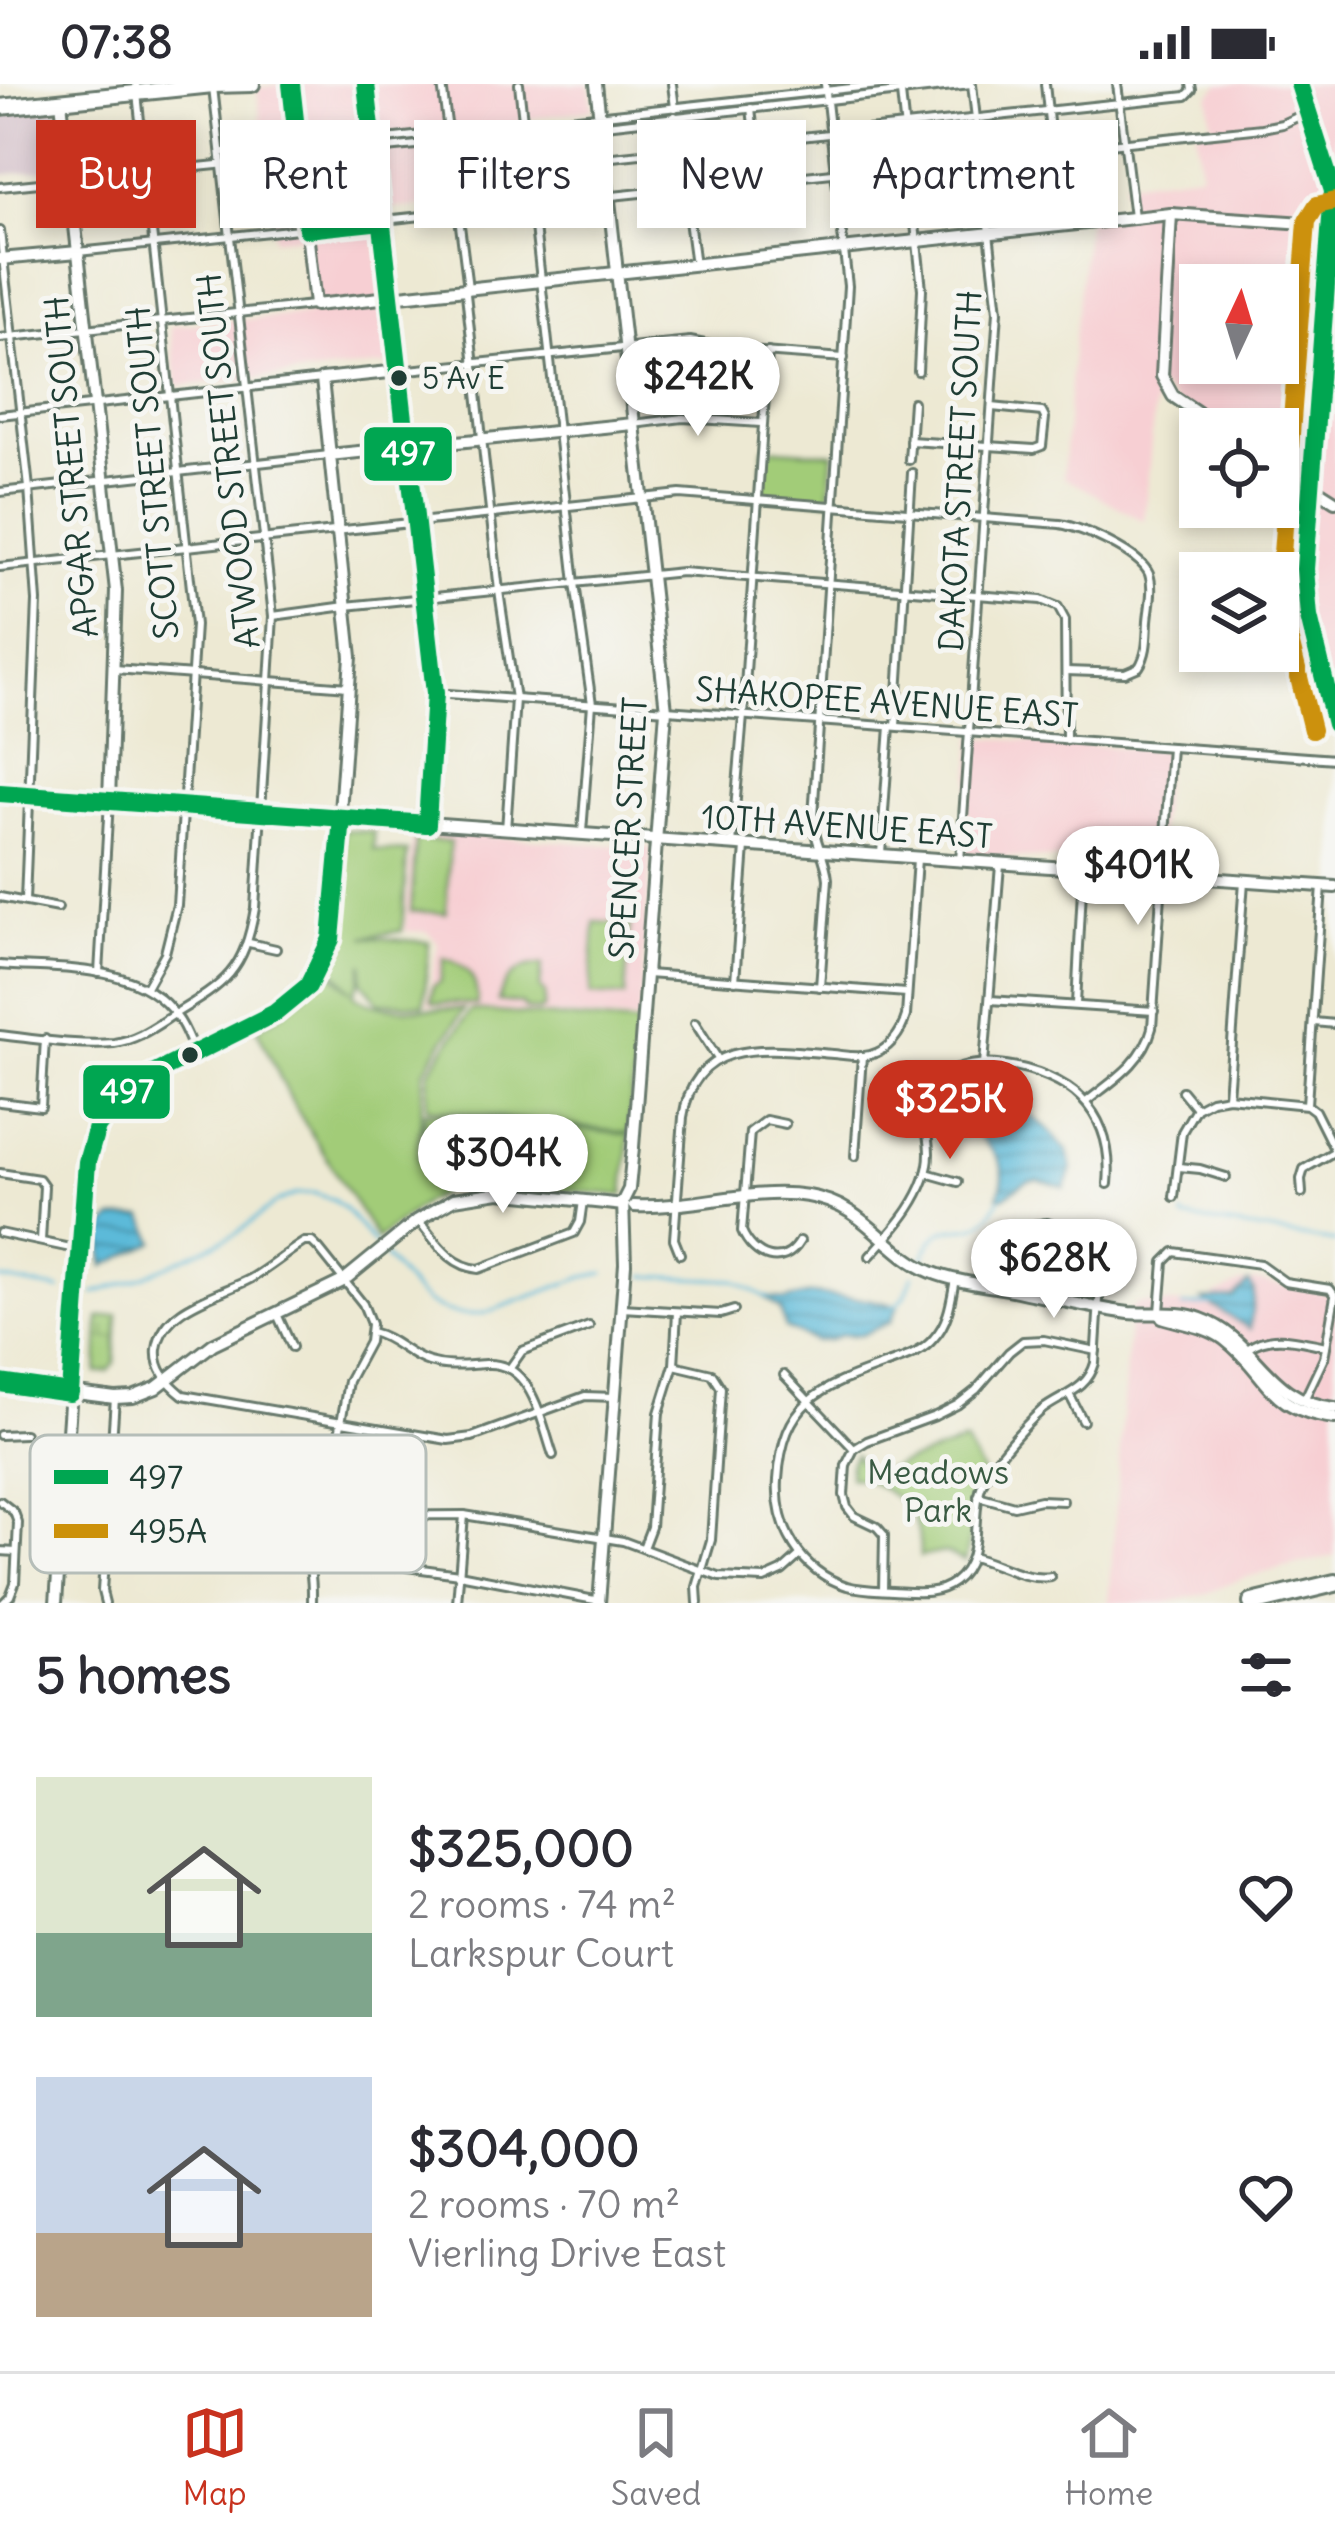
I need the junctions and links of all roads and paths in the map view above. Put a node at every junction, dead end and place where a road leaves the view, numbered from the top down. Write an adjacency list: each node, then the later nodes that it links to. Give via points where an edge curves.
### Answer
1 (214, 84): 2 (main road); 16 (main road); 43 (street, ATWOOD STREET SOUTH)
2 (252, 84)
3 (291, 84): 30 (street)
4 (366, 84): 31 (street)
5 (442, 84): 32 (street)
6 (519, 84): 33 (street)
7 (596, 84): 34 (street, SPENCER STREET)
8 (672, 84): 25 (street)
9 (887, 84): 17 (street)
10 (972, 84): 18 (street); 27 (street, DAKOTA STREET SOUTH)
11 (1045, 84): 24 (street)
12 (1117, 84): 21 (street)
13 (1191, 84): 21 (street, via 1186,96)
14 (1299, 84): 26 (street)
15 (749, 87): 22 (street)
16 (137, 88): 19 (main road); 29 (street, SCOTT STREET SOUTH)
17 (826, 88): 20 (street); 22 (street)
18 (900, 88): 20 (street); 37 (street)
19 (62, 101): 23 (main road); 28 (street, APGAR STREET SOUTH)
20 (828, 101): 22 (street); 40 (street)
21 (1119, 103): 24 (street); 41 (street)
22 (751, 104): 25 (street); 36 (street)
23 (0, 107)
24 (1048, 111): 27 (street); 39 (street)
25 (675, 112): 34 (street); 35 (street)
26 (1306, 113): 41 (street, via 1262,128); 48 (street, via 1326,159)
27 (976, 118): 38 (street)
28 (64, 120)
29 (141, 120)
30 (295, 120)
31 (370, 120)
32 (447, 120)
33 (523, 120)
34 (600, 120)
35 (676, 120)
36 (753, 120)
37 (903, 120)
38 (958, 120)
39 (1049, 120)
40 (830, 123)
41 (1124, 142): 42 (street); 47 (street)
42 (1118, 143)
43 (220, 152)
44 (36, 183): 45 (street)
45 (0, 187)
46 (1172, 214): 47 (street); 48 (street); 94 (street, via 1162,376)
47 (1134, 217): 63 (street)
48 (1333, 225): 111 (street)
49 (75, 228): 68 (street, APGAR STREET SOUTH)
50 (152, 228): 66 (street, SCOTT STREET SOUTH)
51 (229, 228): 64 (street, ATWOOD STREET SOUTH)
52 (316, 228): 61 (street)
53 (383, 228): 74 (street)
54 (460, 228): 73 (street)
55 (536, 228): 72 (street)
56 (613, 228): 71 (street, SPENCER STREET)
57 (690, 228): 70 (street)
58 (842, 228): 67 (street)
59 (916, 228): 65 (street)
60 (989, 228): 63 (street, DAKOTA STREET SOUTH)
61 (307, 229): 64 (street); 75 (street)
62 (0, 231): 69 (street)
63 (990, 232): 65 (street); 93 (street, DAKOTA STREET SOUTH, via 998,311)
64 (230, 237): 66 (street); 76 (street, ATWOOD STREET SOUTH)
65 (917, 240): 67 (street); 87 (street)
66 (154, 245): 68 (street); 77 (street, SCOTT STREET SOUTH)
67 (845, 247): 70 (street); 84 (street)
68 (78, 252): 69 (street); 78 (street, APGAR STREET SOUTH)
69 (2, 259): 79 (street)
70 (694, 265): 71 (street)
71 (616, 273): 72 (street); 81 (street, SPENCER STREET)
72 (542, 281): 73 (street); 83 (street)
73 (468, 289): 74 (street); 85 (street)
74 (390, 298): 75 (street); 86 (street)
75 (315, 304): 76 (street)
76 (238, 313): 77 (street); 89 (street, ATWOOD STREET SOUTH)
77 (164, 321): 78 (street); 90 (street, SCOTT STREET SOUTH)
78 (87, 328): 79 (street); 92 (street, APGAR STREET SOUTH)
79 (11, 336): 80 (street); 95 (street)
80 (0, 338)
81 (625, 347): 82 (street, via 695,341); 83 (street); 98 (street, SPENCER STREET)
82 (768, 352): 84 (street); 97 (street)
83 (550, 357): 85 (street); 99 (street)
84 (844, 358): 118 (street)
85 (475, 364): 86 (street); 100 (street)
86 (399, 371): 88 (street); 103 (street)
87 (918, 371)
88 (322, 379): 89 (street); 104 (street)
89 (246, 387): 90 (street); 106 (street, ATWOOD STREET SOUTH)
90 (171, 395): 92 (street); 107 (street, SCOTT STREET SOUTH)
91 (913, 403): 101 (street)
92 (95, 404): 95 (street); 110 (street, APGAR STREET SOUTH)
93 (991, 407): 102 (street, DAKOTA STREET SOUTH); 102 (street, via 1042,412 1043,443)
94 (1191, 408)
95 (18, 413): 96 (street); 112 (street)
96 (0, 415)
97 (763, 423): 98 (street); 115 (street)
98 (633, 424): 99 (street); 114 (street, SPENCER STREET)
99 (559, 432): 100 (street); 117 (street)
100 (483, 441): 103 (street); 120 (street)
101 (910, 441): 102 (street); 105 (street)
102 (987, 446): 121 (street, DAKOTA STREET SOUTH)
103 (407, 447): 104 (street); 122 (street)
104 (329, 455): 106 (street); 123 (street)
105 (909, 460)
106 (255, 464): 107 (street); 124 (street, ATWOOD STREET SOUTH)
107 (179, 471): 110 (street); 125 (street, SCOTT STREET SOUTH)
108 (912, 473): 119 (street)
109 (1299, 478): 111 (street)
110 (104, 479): 112 (street); 126 (street, APGAR STREET SOUTH)
111 (1311, 486): 116 (street); 138 (street)
112 (29, 488): 113 (street); 127 (street)
113 (0, 492)
114 (643, 499): 115 (street); 117 (street); 129 (street, SPENCER STREET)
115 (758, 499): 118 (street); 130 (street)
116 (1335, 501)
117 (567, 505): 120 (street); 131 (street)
118 (836, 505): 119 (street); 132 (street)
119 (908, 511): 121 (street); 133 (street)
120 (491, 514): 122 (street); 134 (street)
121 (982, 518): 135 (street, DAKOTA STREET SOUTH); 142 (street, via 1071,526 1146,570 1151,587 1139,667)
122 (414, 522): 123 (street); 136 (street)
123 (337, 532): 124 (street); 139 (street)
124 (263, 540): 125 (street); 140 (street, ATWOOD STREET SOUTH)
125 (188, 548): 126 (street); 143 (street, SCOTT STREET SOUTH)
126 (113, 555): 127 (street); 141 (street, APGAR STREET SOUTH)
127 (35, 564): 128 (street); 159 (street)
128 (0, 567)
129 (650, 574): 130 (street); 131 (street); 149 (street, SPENCER STREET)
130 (752, 576): 132 (street); 150 (street)
131 (575, 583): 134 (street); 148 (street)
132 (830, 584): 133 (street); 151 (street)
133 (904, 588): 135 (street); 153 (street)
134 (500, 591): 136 (street); 147 (street)
135 (978, 595): 142 (street, via 1058,608); 154 (street, DAKOTA STREET SOUTH)
136 (424, 598): 139 (street); 146 (street)
137 (1299, 599): 138 (street)
138 (1307, 600): 152 (street)
139 (346, 606): 140 (street); 145 (street)
140 (273, 616): 144 (street, ATWOOD STREET SOUTH)
141 (115, 668): 143 (street); 160 (street, APGAR STREET SOUTH)
142 (1066, 670): 155 (street)
143 (192, 676): 144 (street); 161 (street, SCOTT STREET SOUTH)
144 (271, 681): 145 (street); 162 (street, ATWOOD STREET SOUTH)
145 (349, 687): 163 (street)
146 (435, 693): 147 (street, SHAKOPEE AVENUE EAST); 164 (street)
147 (515, 699): 148 (street, SHAKOPEE AVENUE EAST); 165 (street)
148 (592, 704): 149 (street, SHAKOPEE AVENUE EAST); 166 (street)
149 (666, 710): 150 (street, SHAKOPEE AVENUE EAST); 167 (street, SPENCER STREET)
150 (743, 716): 151 (street, SHAKOPEE AVENUE EAST); 168 (street)
151 (821, 721): 153 (street, SHAKOPEE AVENUE EAST); 169 (street, via 813,826)
152 (1335, 724)
153 (893, 726): 154 (street, SHAKOPEE AVENUE EAST); 170 (street)
154 (970, 732): 155 (street, SHAKOPEE AVENUE EAST); 172 (street, DAKOTA STREET SOUTH)
155 (1066, 740): 156 (street, SHAKOPEE AVENUE EAST)
156 (1171, 747): 157 (street, SHAKOPEE AVENUE EAST); 175 (street)
157 (1335, 759)
158 (0, 793): 159 (street, 10TH AVENUE EAST)
159 (29, 794): 160 (street, 10TH AVENUE EAST); 179 (street)
160 (109, 800): 161 (street, 10TH AVENUE EAST); 184 (street, APGAR STREET SOUTH)
161 (184, 807): 162 (street, 10TH AVENUE EAST); 187 (street, SCOTT STREET SOUTH, via 172,930)
162 (262, 812): 163 (street, 10TH AVENUE EAST); 181 (street, ATWOOD STREET SOUTH)
163 (342, 818): 164 (street, 10TH AVENUE EAST); 199 (street, via 331,939 308,986 275,1013)
164 (427, 824): 165 (street, 10TH AVENUE EAST)
165 (506, 830): 166 (street, 10TH AVENUE EAST)
166 (582, 835): 167 (street, 10TH AVENUE EAST)
167 (657, 840): 168 (street, 10TH AVENUE EAST); 185 (street, SPENCER STREET)
168 (738, 846): 169 (street, 10TH AVENUE EAST); 186 (street)
169 (819, 852): 170 (street, 10TH AVENUE EAST); 188 (street, via 828,879)
170 (881, 856): 171 (street, 10TH AVENUE EAST)
171 (916, 859): 172 (street, 10TH AVENUE EAST); 189 (street)
172 (960, 861): 173 (street, 10TH AVENUE EAST)
173 (1000, 864): 174 (street, 10TH AVENUE EAST); 190 (street)
174 (1083, 869): 175 (street, 10TH AVENUE EAST); 191 (street)
175 (1162, 876): 176 (street, 10TH AVENUE EAST); 192 (street)
176 (1244, 881): 177 (street, 10TH AVENUE EAST); 204 (street)
177 (1329, 887): 194 (street)
178 (0, 897): 179 (street)
179 (25, 901): 180 (street)
180 (58, 908)
181 (249, 943): 182 (street); 193 (street, ATWOOD STREET SOUTH, via 209,995)
182 (276, 949)
183 (0, 965): 184 (street)
184 (99, 973): 187 (street)
185 (647, 974): 186 (street); 222 (street, SPENCER STREET)
186 (735, 981): 188 (street)
187 (146, 987): 193 (street)
188 (820, 987): 189 (street)
189 (908, 993): 200 (street, via 898,1036)
190 (990, 1000): 191 (street); 202 (street)
191 (1076, 1005): 192 (street)
192 (1154, 1012): 206 (street, via 1142,1052)
193 (176, 1014): 198 (street, ATWOOD STREET SOUTH, via 117,1042); 199 (street)
194 (1314, 1022): 196 (street); 207 (street)
195 (695, 1023): 201 (street)
196 (1335, 1024)
197 (0, 1035): 198 (street, ATWOOD STREET SOUTH)
198 (45, 1039): 205 (street, via 41,1107)
199 (195, 1053): 229 (street, via 121,1096 97,1127)
200 (862, 1056): 201 (street, via 762,1049); 211 (street)
201 (718, 1059): 223 (street, via 685,1107)
202 (984, 1064): 206 (street, via 1047,1075); 214 (street, via 947,1072 928,1093)
203 (1182, 1091): 208 (street)
204 (1228, 1097): 207 (street); 208 (street)
205 (0, 1102)
206 (1086, 1102): 217 (street, via 1106,1143)
207 (1307, 1105): 210 (street)
208 (1196, 1108): 212 (street, via 1182,1132)
209 (785, 1124): 220 (street, via 766,1120 750,1132)
210 (1335, 1151): 218 (street, via 1304,1169)
211 (855, 1156)
212 (1179, 1166): 215 (street); 219 (street)
213 (0, 1173): 227 (street, via 44,1186)
214 (926, 1173): 216 (street); 226 (street)
215 (1226, 1177)
216 (958, 1182)
217 (1108, 1184)
218 (1302, 1193)
219 (1174, 1197)
220 (744, 1198): 223 (street); 226 (street, via 823,1199); 228 (street, via 742,1231 754,1248 781,1257)
221 (583, 1199): 222 (street); 224 (street, via 478,1194); 224 (street, via 574,1233 479,1269 452,1261)
222 (630, 1202): 223 (street); 235 (street, SPENCER STREET)
223 (676, 1205): 230 (street)
224 (418, 1220): 233 (street)
225 (0, 1233): 227 (street)
226 (885, 1238): 231 (street); 232 (street, via 916,1264)
227 (41, 1241): 229 (street)
228 (800, 1241)
229 (80, 1250): 254 (street)
230 (680, 1254)
231 (869, 1256)
232 (955, 1279): 234 (street); 258 (street, via 944,1323 928,1345)
233 (344, 1281): 239 (street); 242 (street); 252 (street, via 304,1242 171,1320 156,1355)
234 (1016, 1291): 236 (street); 236 (street, via 1028,1230 1047,1223 1097,1239)
235 (622, 1307): 238 (street); 256 (street, SPENCER STREET)
236 (1098, 1308): 240 (street); 247 (street)
237 (734, 1310): 238 (street)
238 (677, 1312): 249 (street)
239 (277, 1314): 246 (street); 252 (street, via 213,1344)
240 (1159, 1316): 245 (street, via 1164,1262 1174,1252 1260,1264 1285,1282 1330,1289); 248 (street, via 1210,1331)
241 (589, 1326): 250 (street, via 522,1351)
242 (371, 1332): 250 (street, via 426,1361); 262 (street, via 351,1372)
243 (1012, 1334): 244 (street)
244 (1018, 1344): 247 (street, via 1036,1339); 271 (street, via 957,1405)
245 (1327, 1347): 248 (street, via 1272,1338); 259 (street)
246 (292, 1348)
247 (1096, 1351): 255 (street, via 1090,1378)
248 (1242, 1353): 259 (street, via 1271,1391)
249 (674, 1365): 279 (street, via 659,1413); 285 (street, via 712,1374 721,1388)
250 (509, 1368): 261 (street, via 524,1379)
251 (784, 1375): 258 (street)
252 (166, 1381): 257 (street); 262 (street, via 183,1395)
253 (0, 1383): 254 (street)
254 (70, 1393): 257 (street); 265 (street)
255 (1069, 1394): 263 (street); 273 (street, via 1034,1418)
256 (615, 1397): 261 (street, via 585,1396); 278 (street, SPENCER STREET)
257 (116, 1398): 266 (street)
258 (808, 1401): 271 (street); 282 (street, via 785,1437 778,1481 781,1515)
259 (1302, 1406): 260 (street)
260 (1332, 1411)
261 (538, 1413): 270 (street, via 460,1440); 272 (street)
262 (341, 1421): 267 (street); 268 (street)
263 (1083, 1421)
264 (24, 1434): 269 (street)
265 (67, 1435)
266 (114, 1435)
267 (339, 1435)
268 (418, 1435)
269 (0, 1436)
270 (426, 1436)
271 (854, 1449): 292 (street, via 844,1496 854,1516 884,1535)
272 (553, 1455)
273 (978, 1496): 275 (street, via 1014,1507); 283 (street)
274 (0, 1501): 281 (street, via 18,1523)
275 (1063, 1502)
276 (426, 1515): 277 (street)
277 (464, 1515): 278 (street); 289 (street)
278 (606, 1540): 279 (street); 293 (street, SPENCER STREET)
279 (643, 1548): 285 (street)
280 (0, 1551): 281 (street)
281 (16, 1552): 294 (street, via 15,1583)
282 (800, 1555): 285 (street, via 764,1579); 292 (street, via 836,1582)
283 (972, 1557): 290 (street); 292 (street, via 940,1590)
284 (426, 1570): 289 (street)
285 (702, 1572): 299 (street)
286 (58, 1573): 295 (street)
287 (104, 1573): 296 (street)
288 (313, 1573): 297 (street)
289 (459, 1574): 293 (street); 298 (street)
290 (1051, 1577)
291 (1335, 1583): 300 (highway)
292 (883, 1590)
293 (600, 1602)
294 (3, 1603)
295 (56, 1603)
296 (105, 1603)
297 (312, 1603)
298 (457, 1603)
299 (698, 1603)
300 (1252, 1603)

